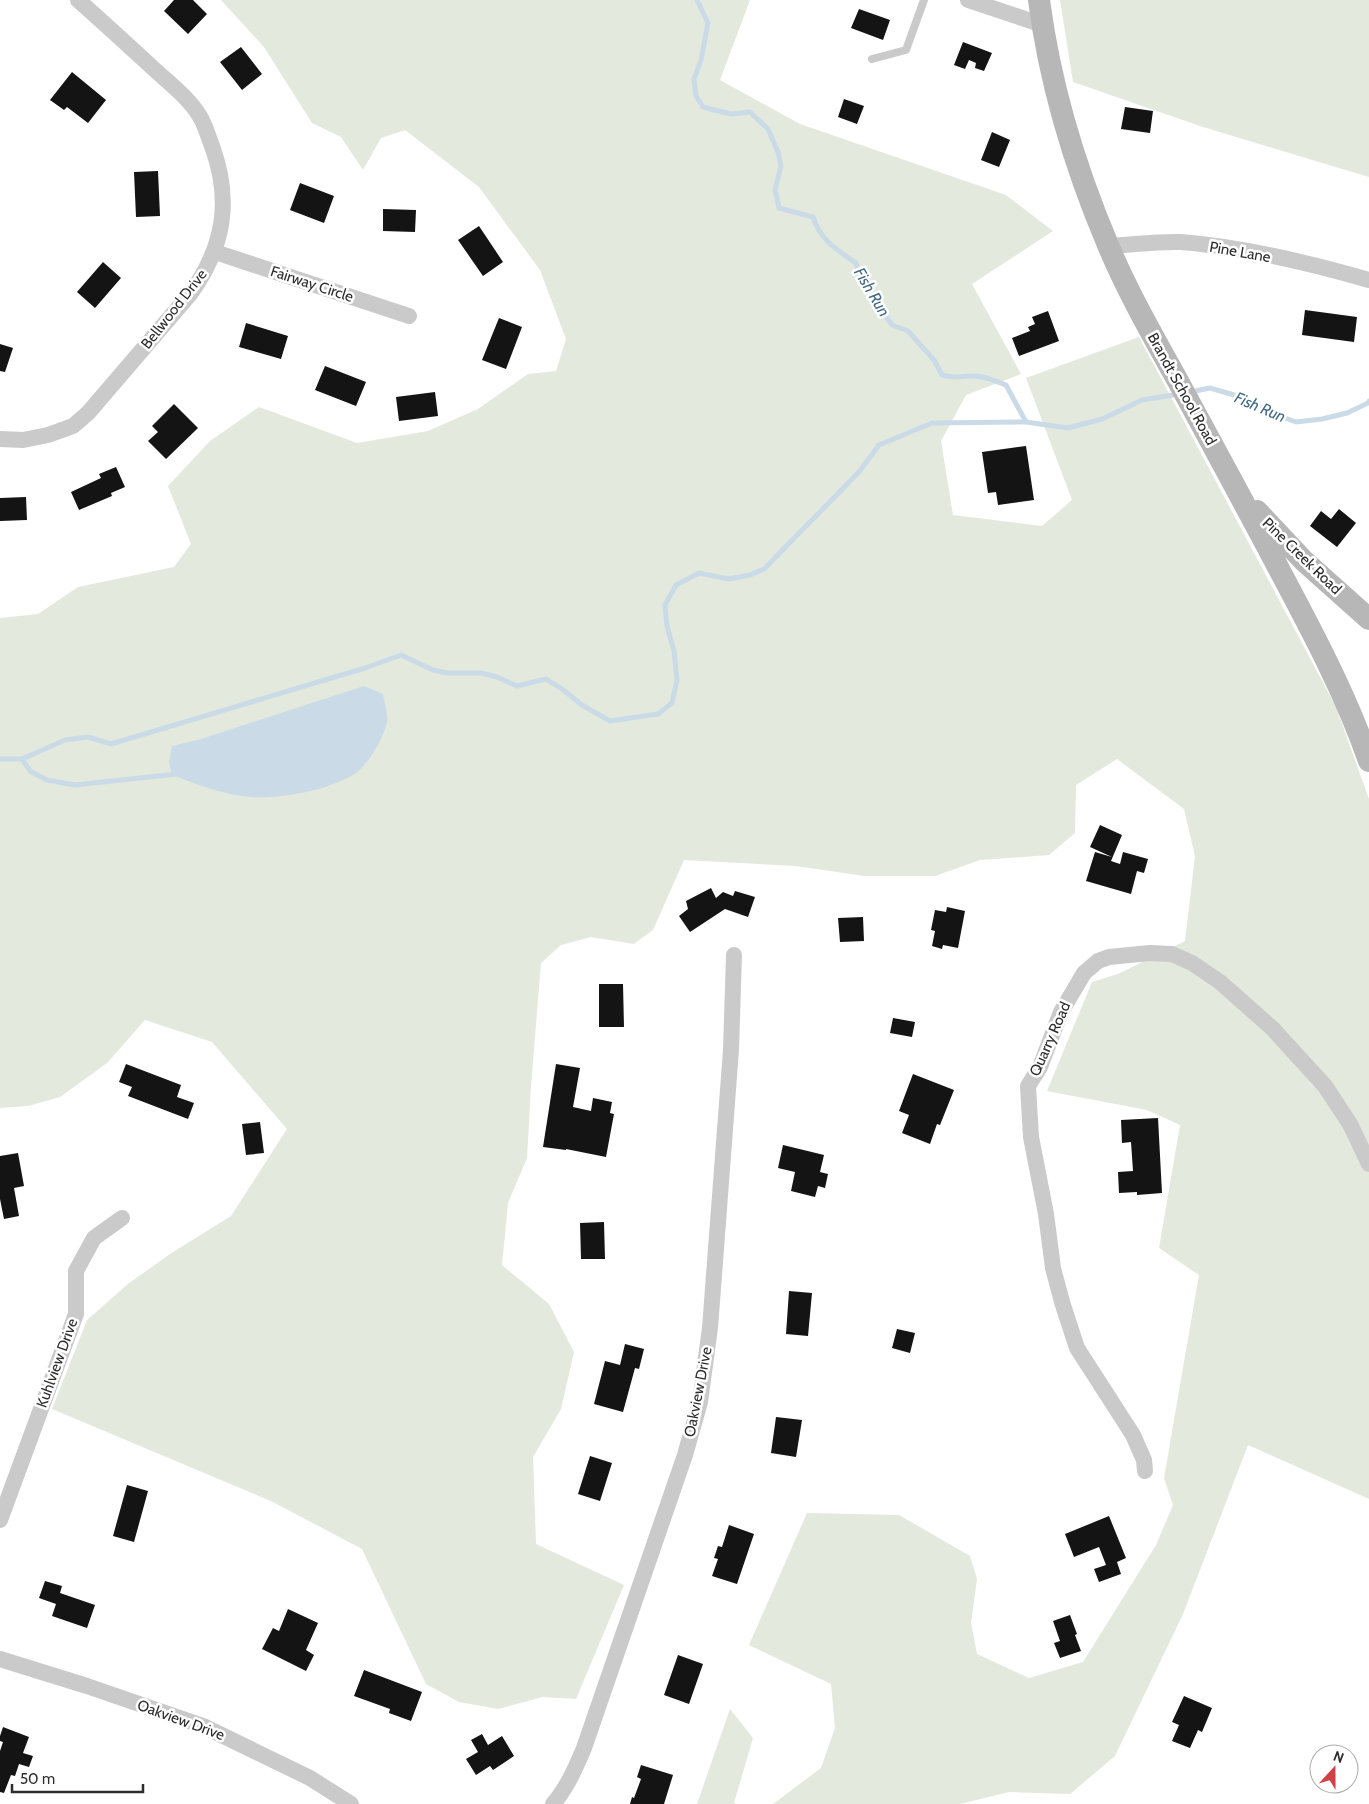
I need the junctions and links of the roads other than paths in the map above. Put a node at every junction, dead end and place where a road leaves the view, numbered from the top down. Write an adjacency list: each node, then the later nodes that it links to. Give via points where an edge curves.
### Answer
1 (78, 0): 8 (street, Bellwood Drive, via 180,93 199,115 222,179 222,220)
2 (924, 0): 6 (lane, via 906,50)
3 (968, 0): 5 (street)
4 (1039, 0): 5 (street, Brandt School Road)
5 (1043, 25): 7 (street, Brandt School Road, via 1053,81 1071,149)
6 (872, 59)
7 (1108, 246): 9 (street, Pine Lane, via 1180,242 1253,253); 12 (street, Brandt School Road)
8 (215, 252): 10 (street, Fairway Circle); 11 (street, Bellwood Drive, via 191,293 88,413 73,426 23,440)
9 (1369, 280)
10 (409, 316)
11 (0, 438)
12 (1237, 490): 13 (street, Pine Creek Road, via 1304,561); 14 (street, Brandt School Road, via 1320,647 1356,723)
13 (1369, 619)
14 (1369, 761)
15 (734, 956): 22 (street, Oakview Drive, via 731,1050 710,1328 700,1402 682,1464 584,1748)
16 (1369, 1164): 18 (street, Quarry Road, via 1350,1124 1319,1080 1272,1028 1220,982 1192,963 1172,954 1150,953 1103,959 1084,973 1061,1012 1040,1067 1028,1086 1031,1137 1053,1268 1077,1348 1133,1435)
17 (122, 1218): 19 (street, Kuhlview Drive, via 94,1238 76,1271 76,1314)
18 (1145, 1470)
19 (0, 1520)
20 (0, 1659): 21 (street, Oakview Drive, via 203,1726 310,1778)
21 (351, 1804)
22 (553, 1804)

